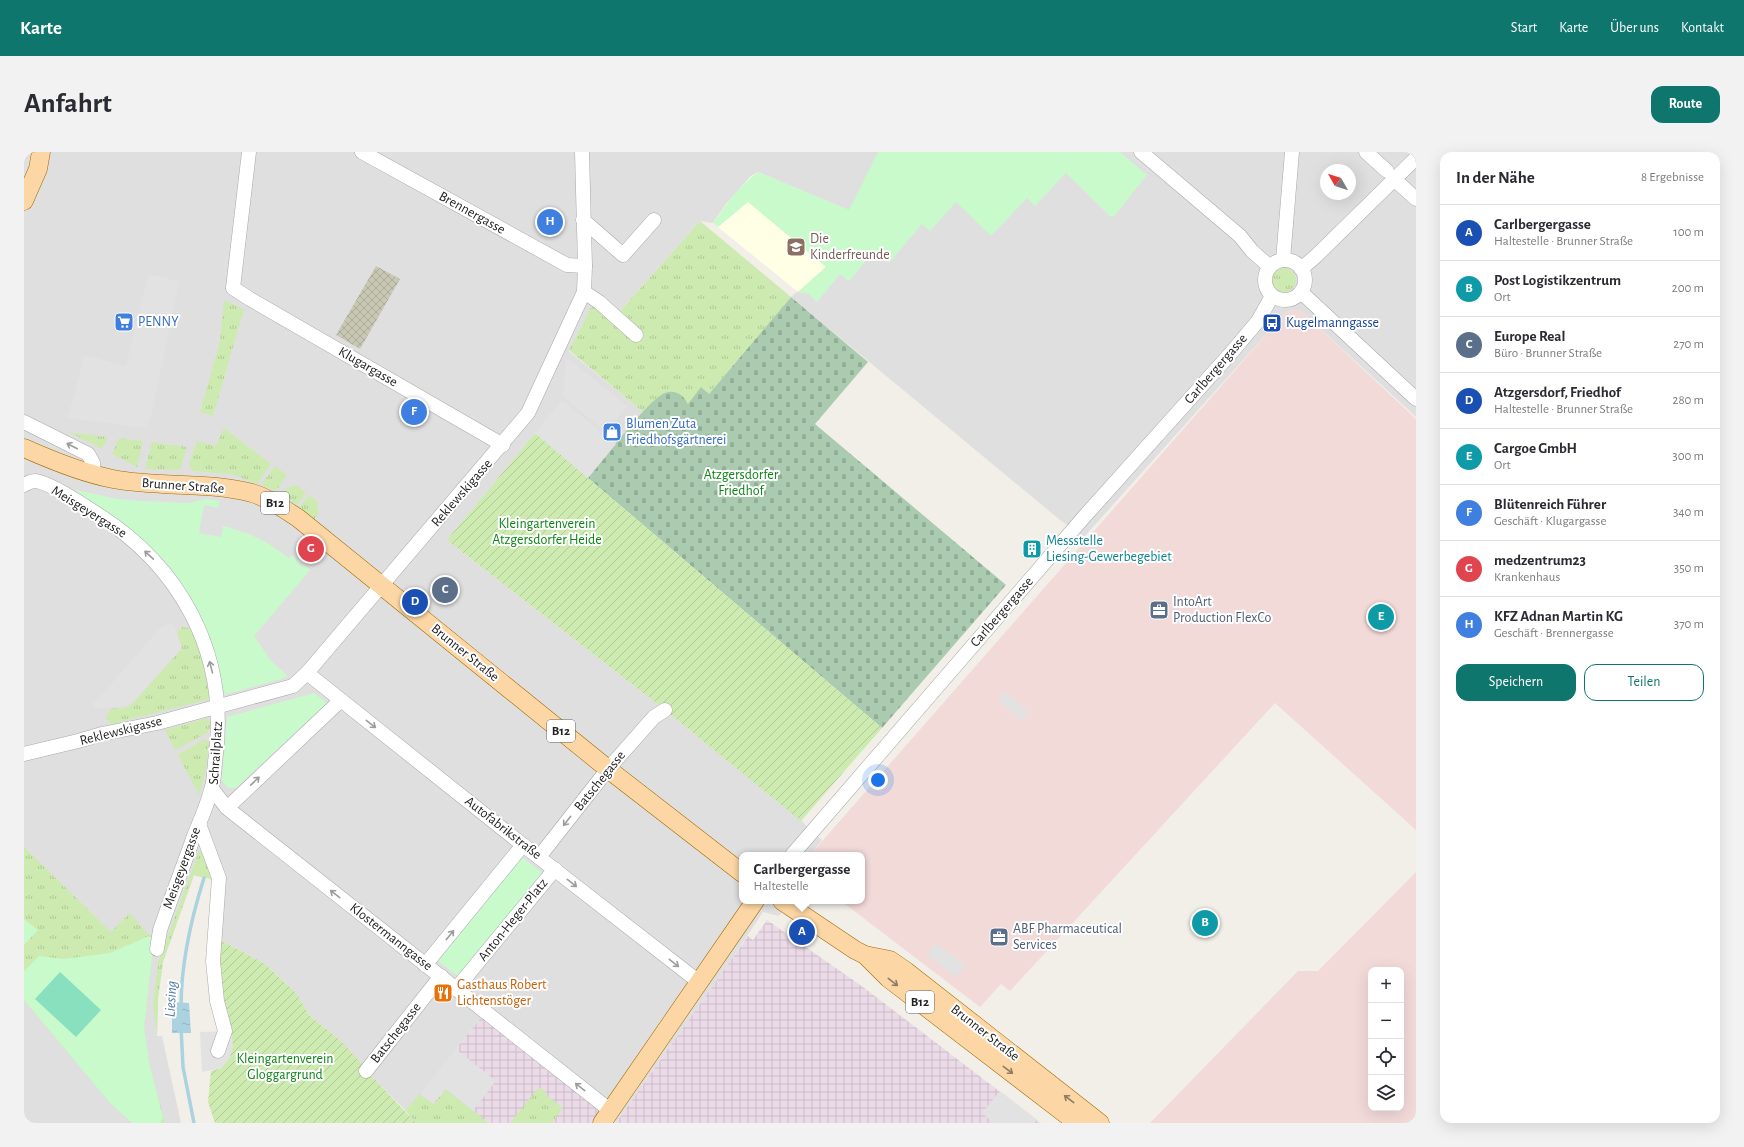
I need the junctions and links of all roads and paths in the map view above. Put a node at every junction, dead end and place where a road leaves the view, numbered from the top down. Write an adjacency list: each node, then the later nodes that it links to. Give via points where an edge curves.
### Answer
1 (41, 152): 11 (main road, via 38,169)
2 (249, 152): 24 (street, Klugargasse, via 233,288)
3 (362, 152): 15 (street, Brennergasse, via 567,265)
4 (582, 152): 12 (street, Reklewskigasse)
5 (1141, 152): 16 (street, via 1240,236)
6 (1292, 152): 14 (street)
7 (1366, 152): 9 (street)
8 (1416, 158): 9 (street)
9 (1391, 175): 10 (street); 17 (street)
10 (1416, 199)
11 (24, 201)
12 (583, 220): 13 (street, via 623,255); 15 (street, Reklewskigasse)
13 (654, 220)
14 (1283, 260): 16 (street); 17 (street, via 1296,264)
15 (585, 266): 18 (street, Reklewskigasse)
16 (1270, 267): 20 (street, via 1265,282)
17 (1301, 269): 19 (street, via 1305,281)
18 (584, 292): 21 (street, via 600,302); 24 (street, Reklewskigasse, via 528,413)
19 (1301, 292): 20 (street, via 1290,300); 22 (street)
20 (1272, 296): 39 (street, Carlbergergasse, via 1258,321 1231,354 1084,517)
21 (636, 335)
22 (1416, 399)
23 (24, 422): 26 (street, one-way to 23, via 93,463 88,454)
24 (503, 445): 28 (street, Reklewskigasse)
25 (24, 448): 26 (main road, Brunner Straße / B12, via 54,462)
26 (94, 474): 28 (main road, Brunner Straße / B12, via 142,483 213,486 252,493 298,518)
27 (24, 485): 31 (street, Meisgeyergasse, one-way to 27, via 205,642 181,595 155,560 115,525 73,499 42,483 34,481)
28 (382, 586): 29 (street, Reklewskigasse); 34 (main road, Brunner Straße / B12)
29 (308, 673): 30 (street, Autofabrikstraße); 31 (street, Schrailplatz, via 293,686)
30 (341, 700): 36 (street, Schrailplatz, one-way to 30); 38 (street, Autofabrikstraße, one-way to 38)
31 (218, 705): 33 (street, Reklewskigasse); 35 (street, Schrailplatz, via 219,729)
32 (665, 710): 34 (street, Batschegasse, via 654,717)
33 (24, 754)
34 (608, 769): 40 (street, Batschegasse, one-way to 40); 42 (main road, Brunner Straße / B12)
35 (212, 789): 36 (street, Schrailplatz); 37 (street, Meisgeyergasse)
36 (227, 808): 47 (street, Klostermanngasse, one-way to 36)
37 (199, 824): 45 (street, Meisgeyergasse, via 160,930); 51 (street, via 219,878 213,961 217,1001 224,1031)
38 (523, 845): 40 (street, Autofabrikstraße); 47 (street, one-way to 38)
39 (795, 852)
40 (539, 857): 41 (street, Autofabrikstraße)
41 (555, 869): 49 (street, Autofabrikstraße, one-way to 49); 50 (street, Anton-Heger-Platz)
42 (739, 871)
43 (753, 904): 49 (main road)
44 (786, 904): 46 (main road, Brunner Straße / B12)
45 (157, 949)
46 (865, 955): 54 (main road, Brunner Straße / B12, one-way to 54, via 888,978); 55 (main road, Brunner Straße / B12, one-way to 46, via 906,971 890,960)
47 (426, 965): 48 (street, Klostermanngasse)
48 (441, 976): 50 (street, Klostermanngasse); 52 (street, Batschegasse)
49 (699, 982): 53 (main road)
50 (456, 989): 53 (street, Klostermanngasse, one-way to 50)
51 (218, 1050)
52 (366, 1071)
53 (606, 1117)
54 (1077, 1123)
55 (1100, 1123)

